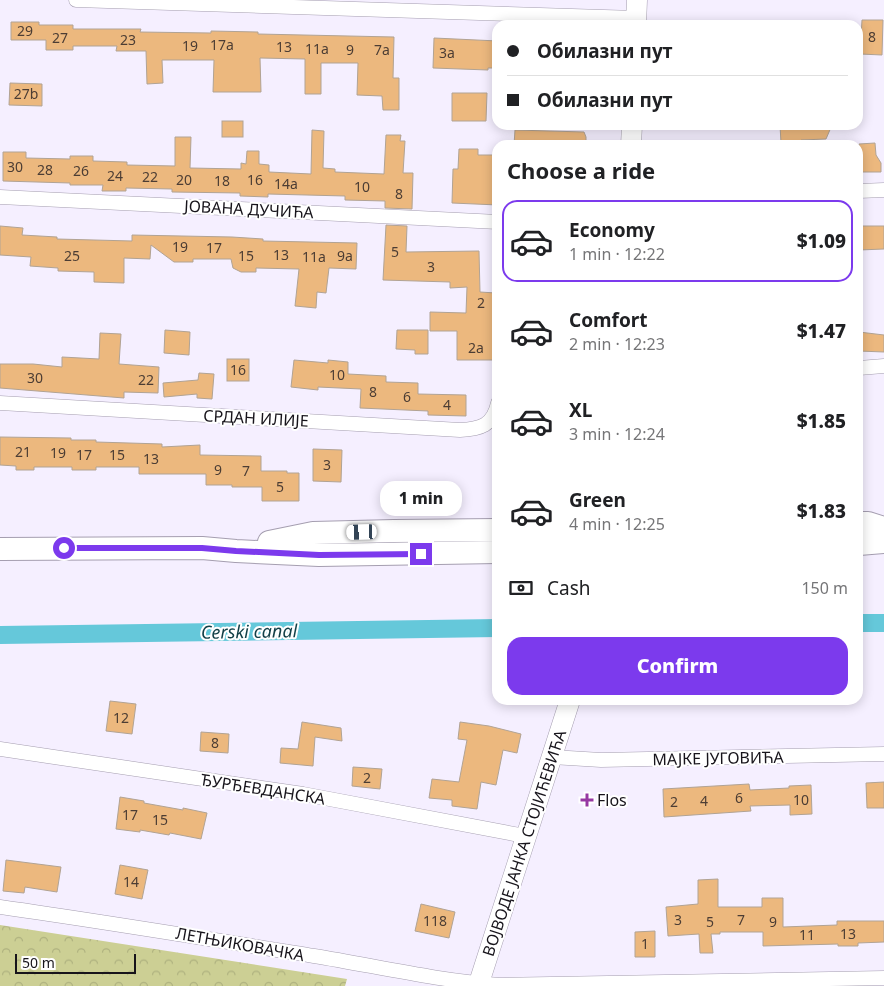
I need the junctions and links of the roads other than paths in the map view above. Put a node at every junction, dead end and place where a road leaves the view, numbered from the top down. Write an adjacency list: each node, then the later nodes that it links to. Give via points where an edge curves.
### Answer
1 (76, 0): 2 (street)
2 (207, 2): 3 (street)
3 (386, 5): 4 (street)
4 (636, 14)
5 (884, 190): 6 (street)
6 (863, 191)
7 (0, 197): 8 (street, ЈОВАНА ДУЧИЋА)
8 (492, 222)
9 (884, 366): 10 (street)
10 (863, 368)
11 (0, 404): 12 (street, СРДАН ИЛИЈЕ, via 460,430 478,428)
12 (492, 418)
13 (863, 523): 14 (main road)
14 (884, 529): 16 (main road)
15 (492, 530): 18 (main road, via 313,533)
16 (863, 530)
17 (492, 538): 18 (main road)
18 (269, 542): 22 (main road)
19 (884, 542): 20 (main road)
20 (863, 544)
21 (0, 548): 22 (main road)
22 (202, 548): 23 (main road, via 310,555)
23 (492, 552)
24 (568, 705): 27 (street, ВОЈВОДЕ ЈАНКА СТОЈИЋЕВИЋА)
25 (0, 749): 28 (street, ЂУРЂЕВДАНСКА, via 303,794)
26 (884, 754): 27 (street, МАЈКЕ ЈУГОВИЋА, via 602,760)
27 (552, 757): 28 (street, ВОЈВОДЕ ЈАНКА СТОЈИЋЕВИЋА)
28 (525, 836): 31 (street, ВОЈВОДЕ ЈАНКА СТОЈИЋЕВИЋА)
29 (0, 907): 31 (street, ЛЕТЊИКОВАЧКА)
30 (884, 978): 31 (street, ЛЕТЊИКОВАЧКА)
31 (478, 985)

